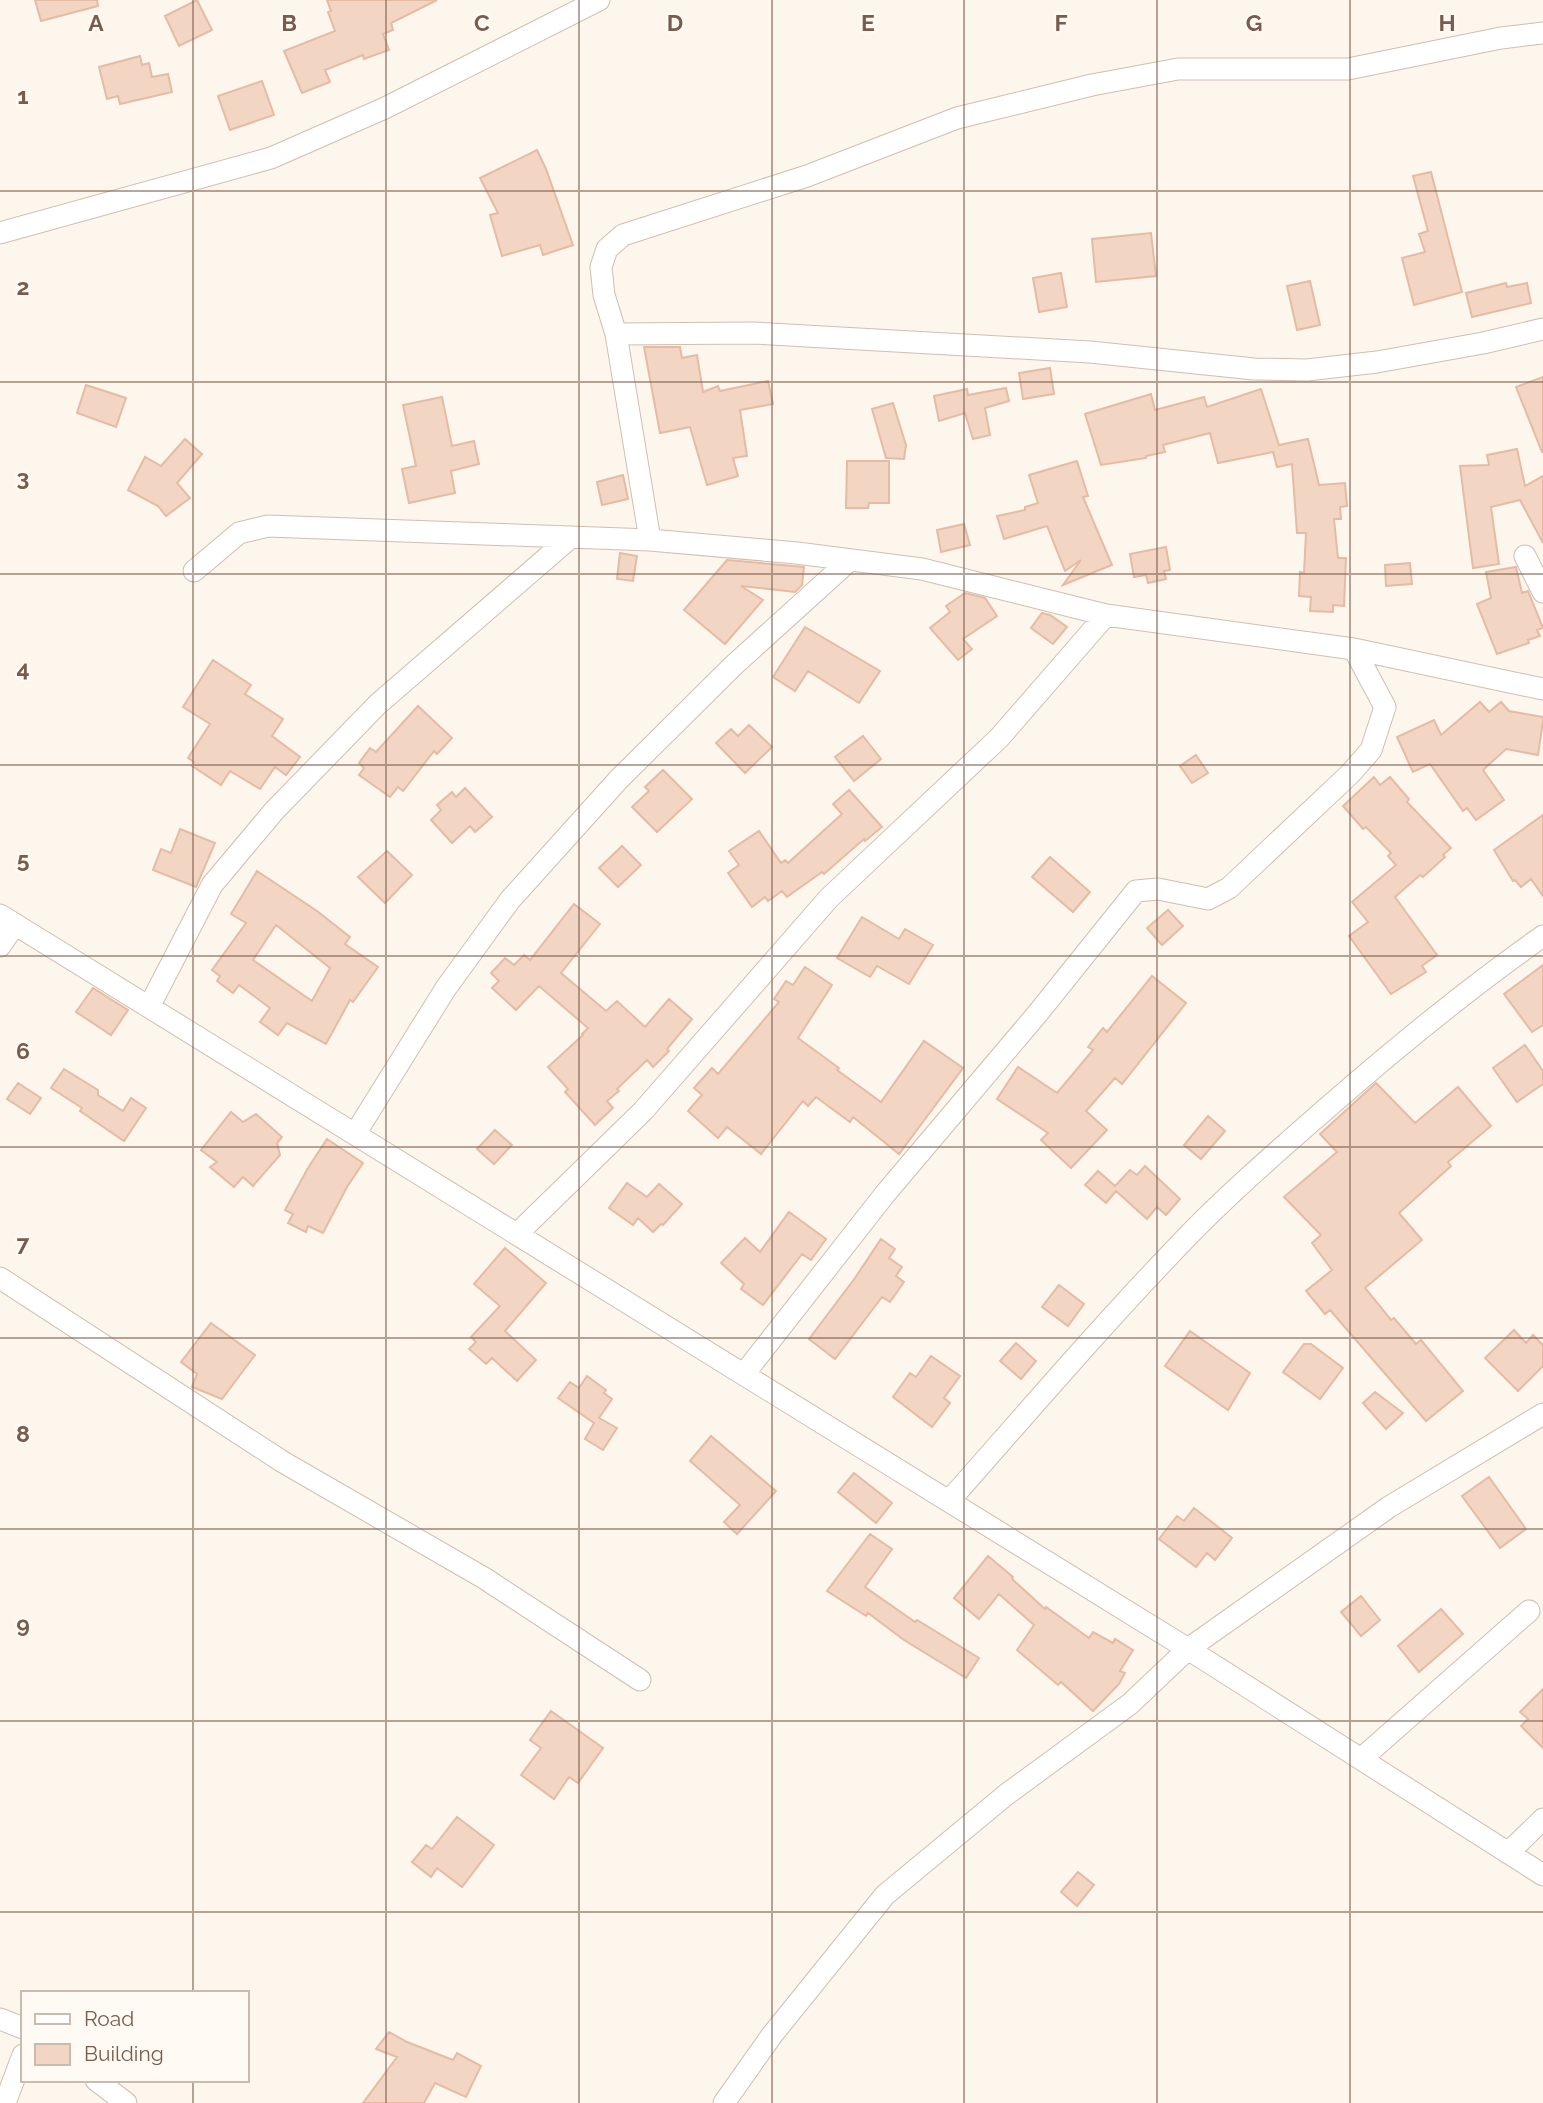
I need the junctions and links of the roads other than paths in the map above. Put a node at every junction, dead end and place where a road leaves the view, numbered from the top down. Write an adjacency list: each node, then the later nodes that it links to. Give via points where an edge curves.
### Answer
1 (599, 0): 3 (street, via 385,108 271,158)
2 (1543, 33): 5 (street, via 1348,69 1178,69 957,118 807,176 623,235 607,249 601,267)
3 (0, 233)
4 (1543, 328): 5 (street, via 1483,343 1307,370 754,333)
5 (616, 334): 7 (street)
6 (571, 537): 7 (street); 10 (street, via 268,526 239,533); 18 (street, via 378,704 274,811 212,884)
7 (650, 540): 9 (street)
8 (1525, 556): 11 (street)
9 (850, 560): 12 (street, via 922,569); 19 (street, via 734,665 619,779 510,900 446,988)
10 (194, 571)
11 (1543, 592)
12 (1106, 615): 13 (street); 20 (street, via 999,738 829,898 643,1111)
13 (1354, 649): 14 (street); 22 (street, via 1385,707 1371,750 1229,888 1208,899 1158,889 1136,891 885,1194)
14 (1543, 689)
15 (8, 919): 17 (street); 18 (street)
16 (1543, 936): 24 (street, via 1477,982 1255,1172 1148,1278)
17 (0, 946)
18 (149, 1007): 19 (street)
19 (355, 1134): 20 (street)
20 (517, 1234): 22 (street)
21 (0, 1278): 27 (street, via 283,1462 484,1578)
22 (744, 1374): 24 (street)
23 (1543, 1414): 26 (street, via 1389,1507)
24 (949, 1501): 26 (street)
25 (1529, 1611): 28 (street)
26 (1188, 1648): 28 (street); 38 (street, via 1130,1704 1007,1794 885,1895 772,2035)
27 (640, 1680)
28 (1361, 1759): 30 (street)
29 (1543, 1819): 30 (street)
30 (1508, 1853): 31 (street)
31 (1543, 1875)
32 (0, 2019): 33 (street)
33 (21, 2027)
34 (21, 2060): 36 (street)
35 (99, 2082): 37 (street)
36 (5, 2103)
37 (125, 2103)
38 (724, 2103)

